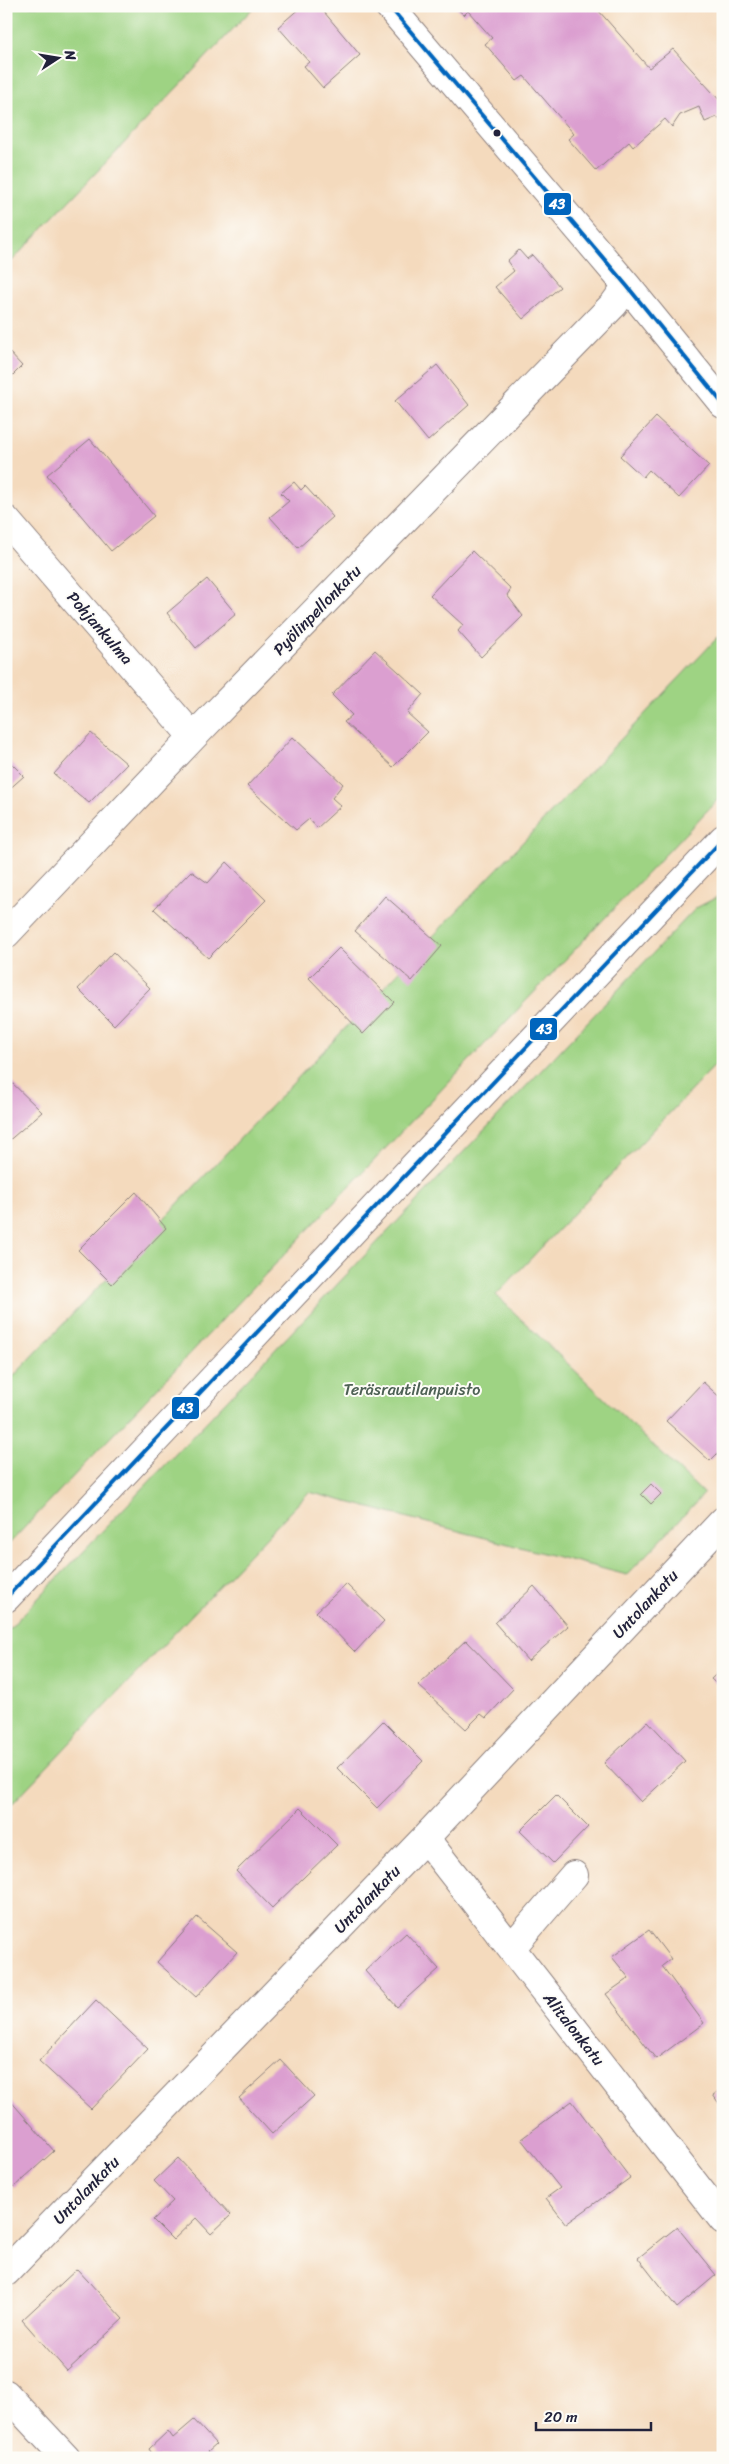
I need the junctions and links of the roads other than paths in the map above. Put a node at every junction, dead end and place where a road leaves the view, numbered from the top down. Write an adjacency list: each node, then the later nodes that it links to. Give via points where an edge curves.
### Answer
1 (389, 6): 2 (street)
2 (627, 286): 3 (street); 5 (street, Pyölinpellonkatu, via 614,304)
3 (723, 404)
4 (6, 520): 5 (street, Pohjankulma)
5 (193, 737): 7 (street, Pyölinpellonkatu)
6 (723, 839): 9 (street)
7 (6, 934)
8 (723, 1521): 10 (street, Untolankatu)
9 (6, 1598)
10 (425, 1838): 12 (street, Alitalonkatu); 14 (street, Untolankatu)
11 (574, 1875): 12 (street)
12 (511, 1948): 13 (street, Alitalonkatu)
13 (723, 2220)
14 (6, 2272)
15 (6, 2394): 16 (street)
16 (66, 2458)

